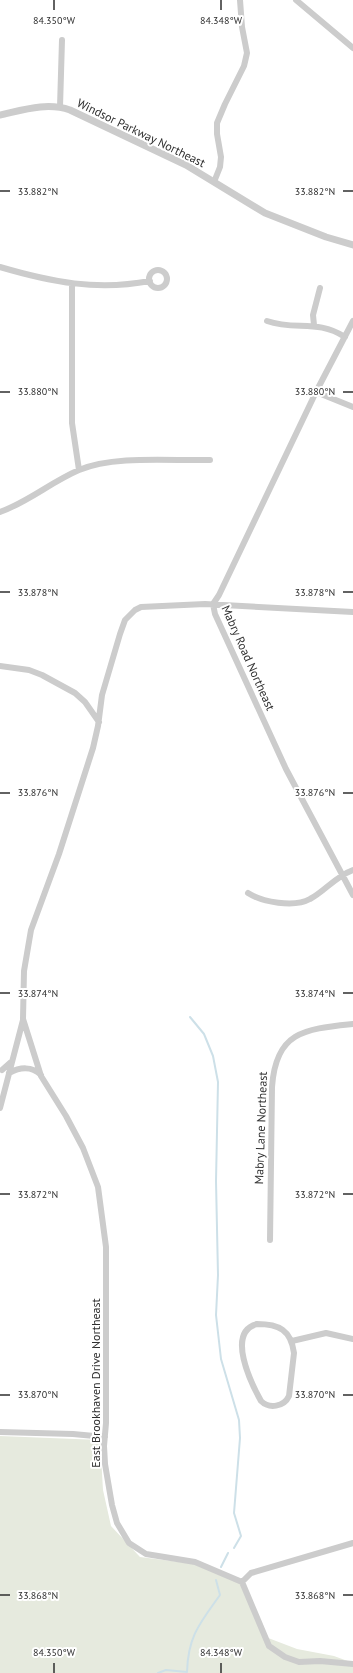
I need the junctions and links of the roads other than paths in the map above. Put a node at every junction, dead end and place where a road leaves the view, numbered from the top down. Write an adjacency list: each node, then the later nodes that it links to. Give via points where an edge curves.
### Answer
1 (240, 0): 7 (street, via 247,53 244,66 217,123 221,157)
2 (296, 0): 4 (street)
3 (62, 40): 5 (street)
4 (353, 48)
5 (60, 107): 6 (street, Windsor Parkway Northeast, via 37,107); 7 (street, Windsor Parkway Northeast, via 186,165)
6 (0, 115)
7 (214, 182): 8 (street, Windsor Parkway Northeast, via 264,213)
8 (353, 245)
9 (0, 267): 11 (street, via 53,282)
10 (150, 281): 11 (street, via 113,286)
11 (72, 284): 20 (street, via 72,423)
12 (320, 288): 15 (street, via 313,315)
13 (353, 321): 16 (street, Mabry Road Northeast)
14 (267, 322): 15 (street, via 286,326)
15 (314, 325): 16 (street, via 335,330)
16 (345, 337): 17 (street, Mabry Road Northeast)
17 (316, 392): 18 (street); 22 (street, Mabry Road Northeast)
18 (353, 407)
19 (210, 460): 20 (street, via 119,461)
20 (79, 470): 21 (street, via 16,506)
21 (0, 512)
22 (215, 604): 23 (street, East Brookhaven Drive Northeast); 25 (street, East Brookhaven Drive Northeast, via 141,606 130,614 120,634 102,695); 27 (street, Mabry Road Northeast, via 223,631 286,769)
23 (353, 612)
24 (0, 666): 25 (street, via 29,670 74,693 85,702)
25 (99, 722): 30 (street, East Brookhaven Drive Northeast, via 59,854 31,930 24,971)
26 (353, 870): 27 (street)
27 (342, 875): 28 (street, via 309,900 298,903 262,900); 29 (street, Mabry Road Northeast)
28 (248, 893)
29 (353, 895)
30 (23, 1019): 32 (street); 35 (street, East Brookhaven Drive Northeast)
31 (353, 1024): 37 (street, Mabry Lane Northeast, via 304,1031 288,1042 277,1058 272,1087)
32 (12, 1061): 33 (street); 34 (street)
33 (1, 1071): 34 (street, via 6,1070)
34 (9, 1073): 35 (street, via 29,1068); 36 (street)
35 (41, 1076): 41 (street, East Brookhaven Drive Northeast, via 83,1148 98,1187 106,1247)
36 (0, 1108)
37 (270, 1240)
38 (353, 1339): 39 (street, via 326,1332)
39 (292, 1341): 39 (street, via 286,1332 273,1325 253,1326 243,1334 241,1342 244,1358 258,1398 266,1405 280,1404 289,1396 294,1353)
40 (0, 1432): 41 (street)
41 (105, 1437): 43 (street, East Brookhaven Drive Northeast, via 105,1464 112,1505 121,1531 129,1543 146,1554 195,1562)
42 (353, 1543): 43 (street, via 251,1573)
43 (242, 1582): 44 (street, via 269,1646 285,1657 299,1662)
44 (353, 1664)

